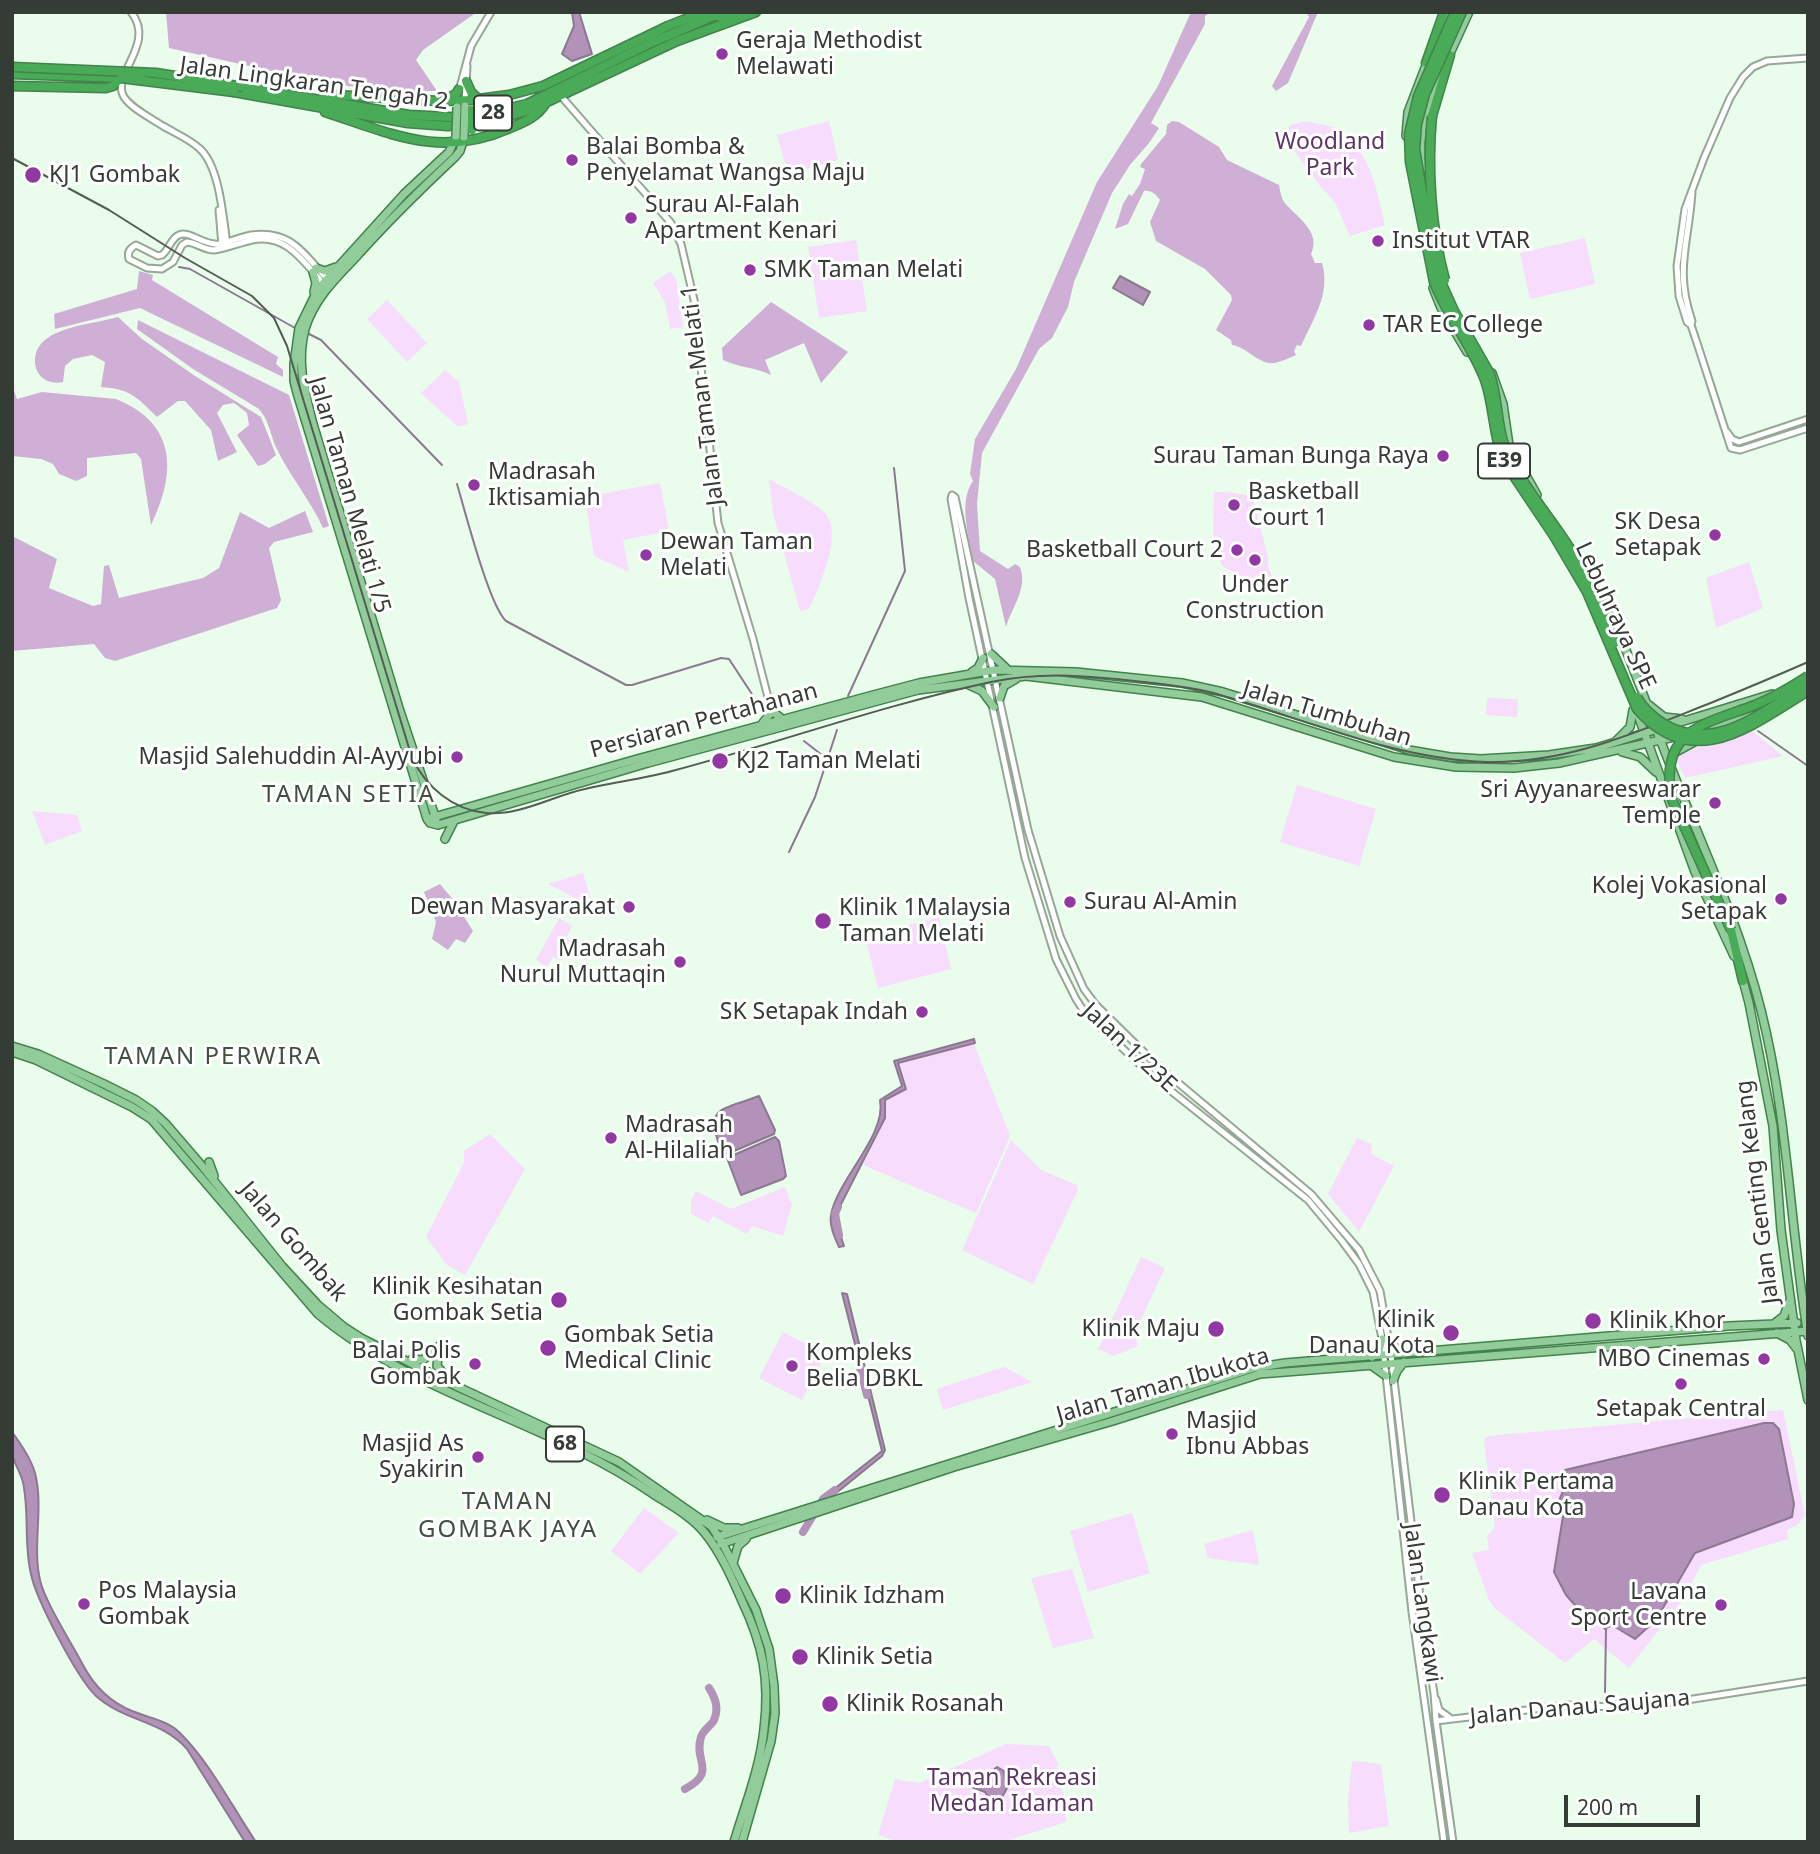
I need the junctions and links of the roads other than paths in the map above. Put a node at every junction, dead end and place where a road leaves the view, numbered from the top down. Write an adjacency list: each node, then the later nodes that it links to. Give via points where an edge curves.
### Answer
1 (131, 12): 29 (street, via 137,20 138,44 121,90 123,96 146,116 199,148 210,162)
2 (491, 12): 13 (street, via 475,36)
3 (703, 12): 23 (highway, via 543,86)
4 (736, 12): 10 (highway)
5 (756, 12): 21 (highway, Jalan Lingkaran Tengah 2 / 28, via 677,41)
6 (1444, 12): 14 (highway)
7 (1453, 12): 14 (main road, Jalan Genting Kelang); 49 (highway, Lebuhraya SPE / E39, bridge, via 1414,109 1410,162 1434,282 1484,377 1503,460 1587,592 1637,709 1648,721 1686,739 1719,739 1752,727)
8 (1462, 12): 34 (highway, Lebuhraya SPE / E39, bridge, via 1425,94 1415,149 1436,266)
9 (1469, 12): 11 (main road, Jalan Genting Kelang)
10 (719, 14): 22 (highway, Jalan Lingkaran Tengah 2 / 28, via 542,97 498,112 430,118)
11 (1450, 55): 34 (highway, bridge, via 1432,116 1429,166 1443,272); 39 (main road, Jalan Genting Kelang, via 1421,128 1425,193 1446,292 1494,377)
12 (1808, 58): 37 (street, via 1767,61 1743,77 1693,189 1683,248 1684,295)
13 (467, 60): 18 (street); 20 (street)
14 (1426, 63): 40 (main road, Jalan Genting Kelang, via 1406,125 1415,205 1437,301 1484,382)
15 (12, 66): 22 (highway, Jalan Lingkaran Tengah 2 / 28, bridge, via 156,73)
16 (12, 74): 17 (highway, Jalan Lingkaran Tengah 2 / 28)
17 (121, 78): 19 (highway, via 106,88); 25 (highway, Jalan Lingkaran Tengah 2 / 28, bridge)
18 (466, 81): 23 (highway); 27 (street)
19 (12, 86)
20 (459, 89): 24 (highway); 27 (street)
21 (561, 96): 26 (highway, Jalan Lingkaran Tengah 2 / 28); 55 (street, Jalan Taman Melati 1, via 671,223 681,244 698,317 719,523)
22 (319, 99): 24 (highway, via 335,95)
23 (481, 99): 27 (highway)
24 (439, 101): 27 (highway)
25 (299, 103): 26 (highway, Jalan Lingkaran Tengah 2 / 28, via 408,123 448,125 500,119); 28 (highway, via 405,139)
26 (545, 104): 28 (highway, via 531,118)
27 (463, 105): 28 (main road, bridge); 28 (highway, bridge, via 472,130)
28 (464, 142): 30 (main road, Jalan Taman Melati 1/5, via 404,194); 32 (main road, Jalan Taman Melati 1/5)
29 (224, 245): 29 (street, via 208,250 187,242 167,267 154,270 128,255 136,245 162,255 181,233); 31 (street, via 253,235 278,235 294,242)
30 (338, 266): 31 (main road); 32 (main road, Jalan Taman Melati 1/5)
31 (314, 270): 32 (street); 33 (main road)
32 (327, 283): 33 (main road, Jalan Taman Melati 1/5); 35 (main road, Jalan Taman Melati 1/5)
33 (313, 296): 35 (main road, Jalan Taman Melati 1/5)
34 (1454, 311): 47 (highway, Lebuhraya SPE / E39, bridge, via 1490,373 1509,457 1594,590 1646,710 1675,729 1713,733 1748,722)
35 (302, 331): 79 (main road, Jalan Taman Melati 1/5, via 301,377 313,424); 81 (main road, Jalan Taman Melati 1/5, via 291,384)
36 (1808, 419): 37 (street, via 1739,442)
37 (1724, 426): 38 (street, via 1729,446 1735,450)
38 (1808, 428)
39 (1507, 432): 40 (main road, via 1502,440); 51 (main road, Jalan Genting Kelang, via 1525,477 1596,586)
40 (1492, 435): 52 (main road, Jalan Genting Kelang, via 1502,460 1574,573)
41 (987, 656): 41 (street, via 969,598 952,495 955,497); 42 (main road); 43 (street, Jalan 1/23E); 44 (main road)
42 (1007, 669): 43 (main road, Jalan Tumbuhan); 54 (main road, Jalan Tumbuhan, via 1182,684)
43 (990, 671): 44 (main road, Persiaran Pertahanan); 46 (street, Jalan 1/23E)
44 (969, 675): 59 (main road, Persiaran Pertahanan, via 919,683)
45 (1026, 676): 46 (main road, Jalan Tumbuhan); 50 (main road, via 1007,684); 56 (main road, Jalan Tumbuhan, via 1202,697)
46 (992, 680): 48 (main road, Persiaran Pertahanan); 50 (street, Jalan 1/23E); 53 (street, Jalan 1/23E)
47 (1808, 680): 57 (main road, Jalan Tumbuhan); 85 (highway, bridge, via 1696,727 1676,750 1670,765 1671,797 1731,930)
48 (966, 684): 53 (main road, via 982,691); 62 (main road, Persiaran Pertahanan, via 918,690)
49 (1808, 693): 63 (main road)
50 (1000, 698): 96 (street, Jalan 1/23E, via 1028,830 1060,936 1084,989 1158,1066 1319,1202 1372,1273 1380,1291)
51 (1645, 699): 57 (main road, via 1668,719); 65 (main road, Jalan Genting Kelang)
52 (1633, 704): 66 (main road, Jalan Genting Kelang); 70 (main road, via 1628,729)
53 (994, 707): 96 (street, Jalan 1/23E, via 1036,896 1056,959 1081,1006 1151,1074 1308,1200 1365,1276)
54 (1277, 709): 56 (main road, via 1283,717); 58 (main road, Jalan Tumbuhan)
55 (772, 711): 59 (main road); 60 (main road); 62 (street, Jalan Taman Melati 1)
56 (1273, 718): 64 (main road, Jalan Tumbuhan)
57 (1696, 718): 61 (main road, Jalan Tumbuhan)
58 (1310, 719): 64 (main road, via 1303,724); 71 (main road, Jalan Tumbuhan)
59 (783, 720): 62 (main road, Persiaran Pertahanan)
60 (762, 725): 62 (main road, Persiaran Pertahanan); 80 (main road, Persiaran Pertahanan)
61 (1672, 725): 65 (main road, Jalan Tumbuhan); 67 (main road, via 1669,732)
62 (774, 726): 80 (main road, Persiaran Pertahanan)
63 (1717, 726): 67 (main road, Jalan Tumbuhan); 75 (main road, via 1672,754)
64 (1307, 729): 74 (main road, Jalan Tumbuhan)
65 (1656, 730): 66 (main road, Jalan Tumbuhan); 68 (main road, Jalan Genting Kelang)
66 (1643, 734): 69 (main road, Jalan Genting Kelang); 70 (main road, Jalan Tumbuhan)
67 (1677, 737): 68 (main road, Jalan Tumbuhan)
68 (1660, 740): 69 (main road, Jalan Tumbuhan); 75 (main road, Jalan Genting Kelang)
69 (1647, 744): 70 (main road, Jalan Tumbuhan); 78 (main road, Jalan Genting Kelang)
70 (1612, 748): 73 (main road, Jalan Tumbuhan); 77 (main road, Jalan Tumbuhan, via 1546,764); 78 (main road, via 1640,757)
71 (1409, 750): 72 (main road, Jalan Tumbuhan); 74 (main road, via 1418,756)
72 (1450, 757): 73 (main road, Jalan Tumbuhan); 76 (main road, via 1446,763)
73 (1474, 758): 77 (main road, via 1483,762)
74 (1414, 761): 76 (main road, Jalan Tumbuhan)
75 (1669, 762): 83 (main road, Jalan Genting Kelang)
76 (1456, 767): 77 (main road, Jalan Tumbuhan)
77 (1480, 768)
78 (1658, 775): 84 (main road, Jalan Genting Kelang)
79 (430, 801): 80 (main road); 81 (main road, Jalan Taman Melati 1/5)
80 (452, 816): 81 (main road, Persiaran Pertahanan); 82 (main road)
81 (432, 821)
82 (445, 839)
83 (1712, 866): 84 (main road, via 1700,860); 91 (main road, Jalan Genting Kelang, via 1761,1011 1780,1107)
84 (1695, 872): 85 (main road, Jalan Genting Kelang)
85 (1743, 981): 90 (main road, Jalan Genting Kelang, via 1773,1126)
86 (12, 1046): 89 (main road, Jalan Gombak / 68, via 136,1101 166,1124)
87 (12, 1052): 108 (main road, Jalan Gombak / 68, via 151,1119 318,1314 341,1333 370,1352 615,1468)
88 (209, 1162): 89 (main road)
89 (216, 1183): 99 (main road, Jalan Gombak / 68, via 318,1304 361,1338)
90 (1790, 1298): 92 (main road, via 1784,1315); 93 (main road, Jalan Genting Kelang)
91 (1805, 1308): 94 (main road, Jalan Genting Kelang)
92 (1774, 1323): 93 (main road, Jalan Taman Ibukota); 101 (main road, Jalan Taman Ibukota)
93 (1794, 1327): 94 (main road); 95 (main road, Jalan Taman Ibukota); 98 (main road, Jalan Genting Kelang)
94 (1807, 1329)
95 (1776, 1332): 97 (main road, Jalan Taman Ibukota); 98 (main road)
96 (1385, 1339): 101 (main road); 102 (street, Jalan 1/23E); 103 (main road)
97 (1617, 1346): 100 (main road); 101 (main road, Jalan Taman Ibukota)
98 (1797, 1349): 106 (main road, Jalan Genting Kelang)
99 (394, 1354): 105 (main road, Jalan Gombak / 68); 105 (main road, via 423,1360 439,1346 437,1366)
100 (1630, 1357)
101 (1405, 1358): 102 (main road, Jalan Taman Ibukota); 104 (main road)
102 (1388, 1360): 103 (main road, Jalan Taman Ibukota); 104 (street, Jalan Langkawi)
103 (1371, 1362): 104 (main road); 107 (main road, Jalan Taman Ibukota, via 1253,1375); 107 (main road, Jalan Taman Ibukota, via 1285,1363 1244,1370)
104 (1390, 1378): 115 (street, Jalan Langkawi); 116 (street, Jalan Langkawi, via 1397,1491)
105 (456, 1386): 108 (main road, Jalan Gombak / 68, via 619,1462)
106 (1808, 1400)
107 (802, 1514): 110 (main road, Jalan Taman Ibukota)
108 (691, 1515): 109 (main road, Jalan Gombak / 68); 112 (main road, Jalan Gombak / 68)
109 (702, 1519): 110 (main road); 111 (main road, Jalan Gombak / 68)
110 (748, 1531): 111 (main road, Jalan Taman Ibukota); 113 (main road)
111 (721, 1540): 112 (main road, Jalan Taman Ibukota); 113 (main road, Jalan Gombak / 68)
112 (712, 1544): 121 (main road, Jalan Gombak / 68, via 761,1646 766,1699)
113 (733, 1563): 119 (main road, Jalan Gombak / 68, via 769,1649)
114 (1808, 1681): 117 (street, Jalan Danau Saujana, via 1636,1708 1568,1705)
115 (1434, 1693): 117 (street, via 1439,1710); 118 (street, Jalan Langkawi)
116 (1426, 1715): 118 (street); 120 (street, Jalan Langkawi)
117 (1453, 1719): 118 (street, Jalan Danau Saujana)
118 (1436, 1721): 120 (street); 125 (street, Jalan Langkawi)
119 (774, 1722): 121 (main road); 123 (main road, Jalan Gombak / 68)
120 (1427, 1731): 124 (street, Jalan Langkawi)
121 (761, 1754): 122 (main road, Jalan Gombak / 68)
122 (734, 1842)
123 (742, 1842)
124 (1444, 1842)
125 (1453, 1842)

